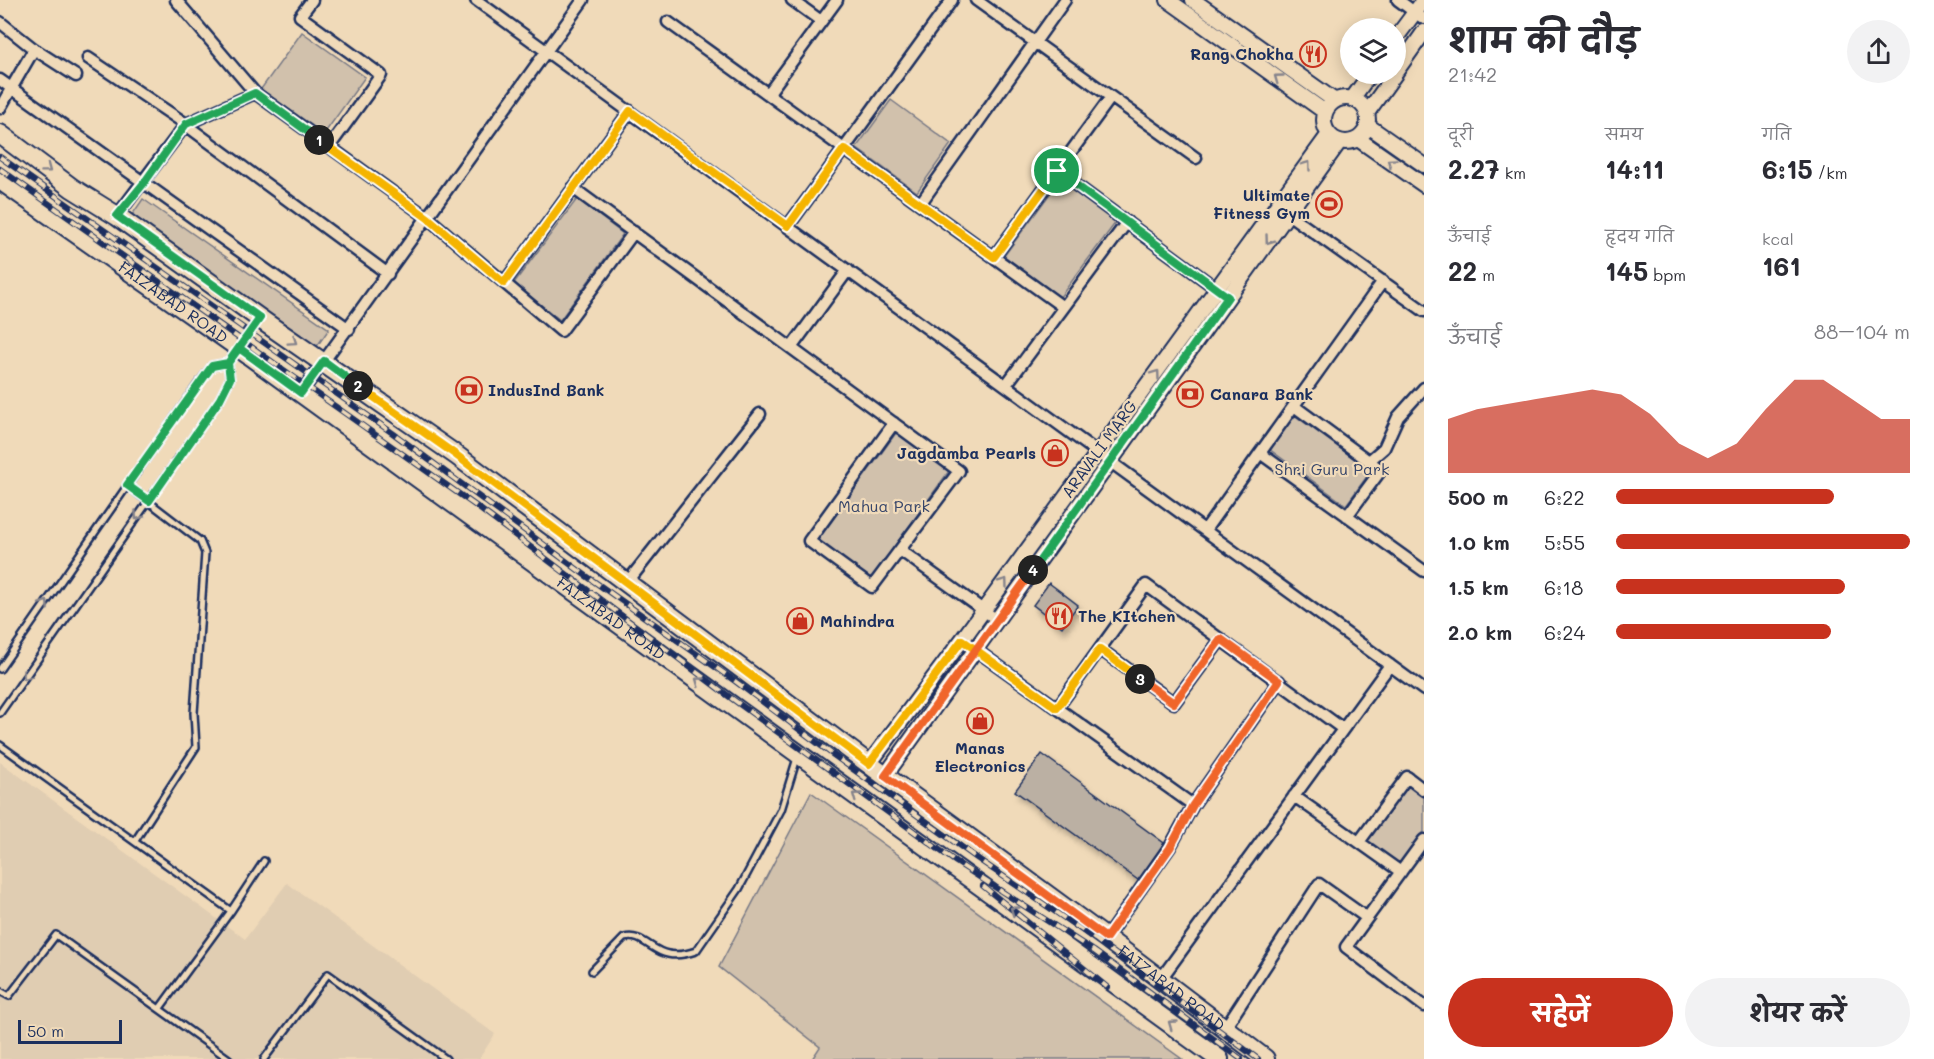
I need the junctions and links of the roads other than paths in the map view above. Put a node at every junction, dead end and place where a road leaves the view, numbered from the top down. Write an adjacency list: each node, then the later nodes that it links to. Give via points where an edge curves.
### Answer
1 (176, 0): 30 (street)
2 (312, 0): 43 (street, via 300,16 381,75)
3 (476, 0): 22 (street)
4 (583, 0): 22 (street)
5 (792, 0): 15 (street)
6 (837, 0): 15 (street)
7 (952, 0): 44 (street)
8 (976, 0): 20 (street)
9 (1065, 0): 20 (street)
10 (1168, 0): 37 (street, one-way to 10)
11 (1193, 0): 34 (street)
12 (1398, 0): 14 (street)
13 (1424, 0): 14 (street)
14 (1419, 16): 18 (street)
15 (821, 21): 31 (street)
16 (0, 22): 21 (street)
17 (668, 22): 31 (street)
18 (1406, 28)
19 (1424, 32): 23 (street)
20 (1035, 42): 32 (street); 52 (street)
21 (34, 49): 25 (street); 29 (street)
22 (547, 51): 36 (street); 55 (street)
23 (1406, 57)
24 (88, 58): 39 (street)
25 (76, 75)
26 (0, 80): 29 (street)
27 (1363, 84): 33 (street)
28 (1388, 84): 38 (street)
29 (12, 89): 35 (street); 49 (street)
30 (255, 93): 39 (street); 43 (street)
31 (768, 94): 44 (street)
32 (1111, 97): 45 (street); 47 (street)
33 (1352, 99): 34 (street); 38 (street, via 1363,105)
34 (1335, 101): 37 (street)
35 (0, 108)
36 (630, 111): 51 (street); 57 (street)
37 (1325, 112): 41 (street, via 1324,122)
38 (1367, 119): 42 (street); 46 (street)
39 (186, 125): 49 (street); 61 (street)
40 (0, 134): 54 (main road, FAIZABAD ROAD, one-way to 54)
41 (1335, 138): 42 (street); 53 (street, ARAVALI MARG); 64 (street, ARAVALI MARG, one-way to 41)
42 (1358, 139): 50 (street, one-way to 42)
43 (329, 147): 55 (street)
44 (844, 149): 52 (street); 57 (street)
45 (1196, 158)
46 (1424, 165)
47 (1057, 171): 56 (street); 59 (street)
48 (0, 180): 70 (main road, FAIZABAD ROAD)
49 (144, 183): 54 (street); 68 (street)
50 (1424, 185)
51 (573, 188): 58 (street); 63 (street)
52 (920, 204): 59 (street)
53 (1288, 214): 62 (street); 64 (street, ARAVALI MARG, one-way to 64)
54 (117, 216): 67 (main road, FAIZABAD ROAD)
55 (428, 218): 61 (street); 63 (street)
56 (1127, 222): 64 (street); 65 (street)
57 (788, 226): 60 (street)
58 (633, 232): 63 (street, via 561,331); 69 (street)
59 (994, 257): 65 (street)
60 (848, 270): 69 (street); 72 (street)
61 (388, 274): 68 (street)
62 (1383, 281): 66 (street); 75 (street)
63 (504, 283)
64 (1223, 293): 78 (street, ARAVALI MARG, one-way to 64); 80 (street, ARAVALI MARG)
65 (1063, 307): 72 (street)
66 (1424, 311)
67 (260, 318): 70 (lane); 71 (main road, FAIZABAD ROAD, one-way to 71)
68 (349, 329): 71 (street)
69 (791, 348): 77 (street)
70 (233, 355): 74 (main road, FAIZABAD ROAD); 82 (lane, via 212,366); 83 (lane, via 230,379 220,399)
71 (324, 361): 74 (street); 88 (main road, FAIZABAD ROAD)
72 (1006, 385): 78 (street)
73 (1424, 388): 81 (street, via 1398,417 1384,448)
74 (301, 393): 103 (main road, FAIZABAD ROAD, one-way to 74)
75 (1294, 406): 79 (street); 81 (street)
76 (760, 414): 88 (street)
77 (894, 423): 86 (street, via 959,471); 86 (street, via 809,541 872,587)
78 (1098, 452): 80 (street); 89 (street, ARAVALI MARG, one-way to 78)
79 (1260, 453): 84 (street); 85 (street)
80 (1111, 461): 85 (street); 90 (street, ARAVALI MARG)
81 (1369, 461): 84 (street, via 1381,470)
82 (127, 485): 83 (lane); 96 (lane, one-way to 82)
83 (149, 501): 100 (lane, one-way to 100); 109 (lane, via 200,540 206,552 194,713 196,747)
84 (1347, 516): 87 (street)
85 (1205, 530): 95 (street)
86 (900, 550): 89 (street)
87 (1424, 571)
88 (626, 584): 104 (main road, FAIZABAD ROAD)
89 (984, 611): 90 (street); 92 (street, ARAVALI MARG)
90 (997, 620): 94 (street, ARAVALI MARG)
91 (1221, 639): 93 (street, via 1174,703); 93 (street, via 1146,585); 97 (street)
92 (962, 640): 94 (street); 104 (street, ARAVALI MARG)
93 (1100, 649): 99 (street)
94 (976, 650): 99 (street); 105 (street, ARAVALI MARG)
95 (1390, 665): 98 (street); 101 (street)
96 (0, 669)
97 (1279, 681): 101 (street); 108 (street)
98 (1424, 690)
99 (1057, 708): 108 (street)
100 (0, 713)
101 (1343, 729): 107 (street)
102 (0, 745): 109 (lane)
103 (798, 753): 117 (lane, via 781,810 739,889 696,951 667,954 631,936 624,938); 126 (main road, FAIZABAD ROAD, one-way to 103)
104 (869, 764): 105 (main road, FAIZABAD ROAD)
105 (885, 776): 116 (main road, FAIZABAD ROAD)
106 (1424, 790): 110 (street, via 1407,777)
107 (1294, 796): 110 (street); 118 (street)
108 (1193, 805): 116 (street, via 1170,848)
109 (135, 842): 114 (lane)
110 (1359, 842): 113 (street)
111 (1423, 845): 113 (street)
112 (264, 861): 114 (lane)
113 (1401, 872): 115 (street)
114 (231, 910): 121 (lane)
115 (1367, 918): 120 (street, via 1346,948); 122 (street, via 1319,884)
116 (1106, 938): 118 (main road, FAIZABAD ROAD)
117 (592, 971)
118 (1160, 980): 122 (main road, FAIZABAD ROAD)
119 (0, 991): 121 (lane, via 9,996 56,935)
120 (1424, 1006)
121 (160, 1008): 123 (lane)
122 (1225, 1028): 127 (main road, FAIZABAD ROAD)
123 (229, 1059)
124 (264, 1059): 125 (lane, via 328,974)
125 (446, 1059)
126 (1220, 1059)
127 (1265, 1059)

